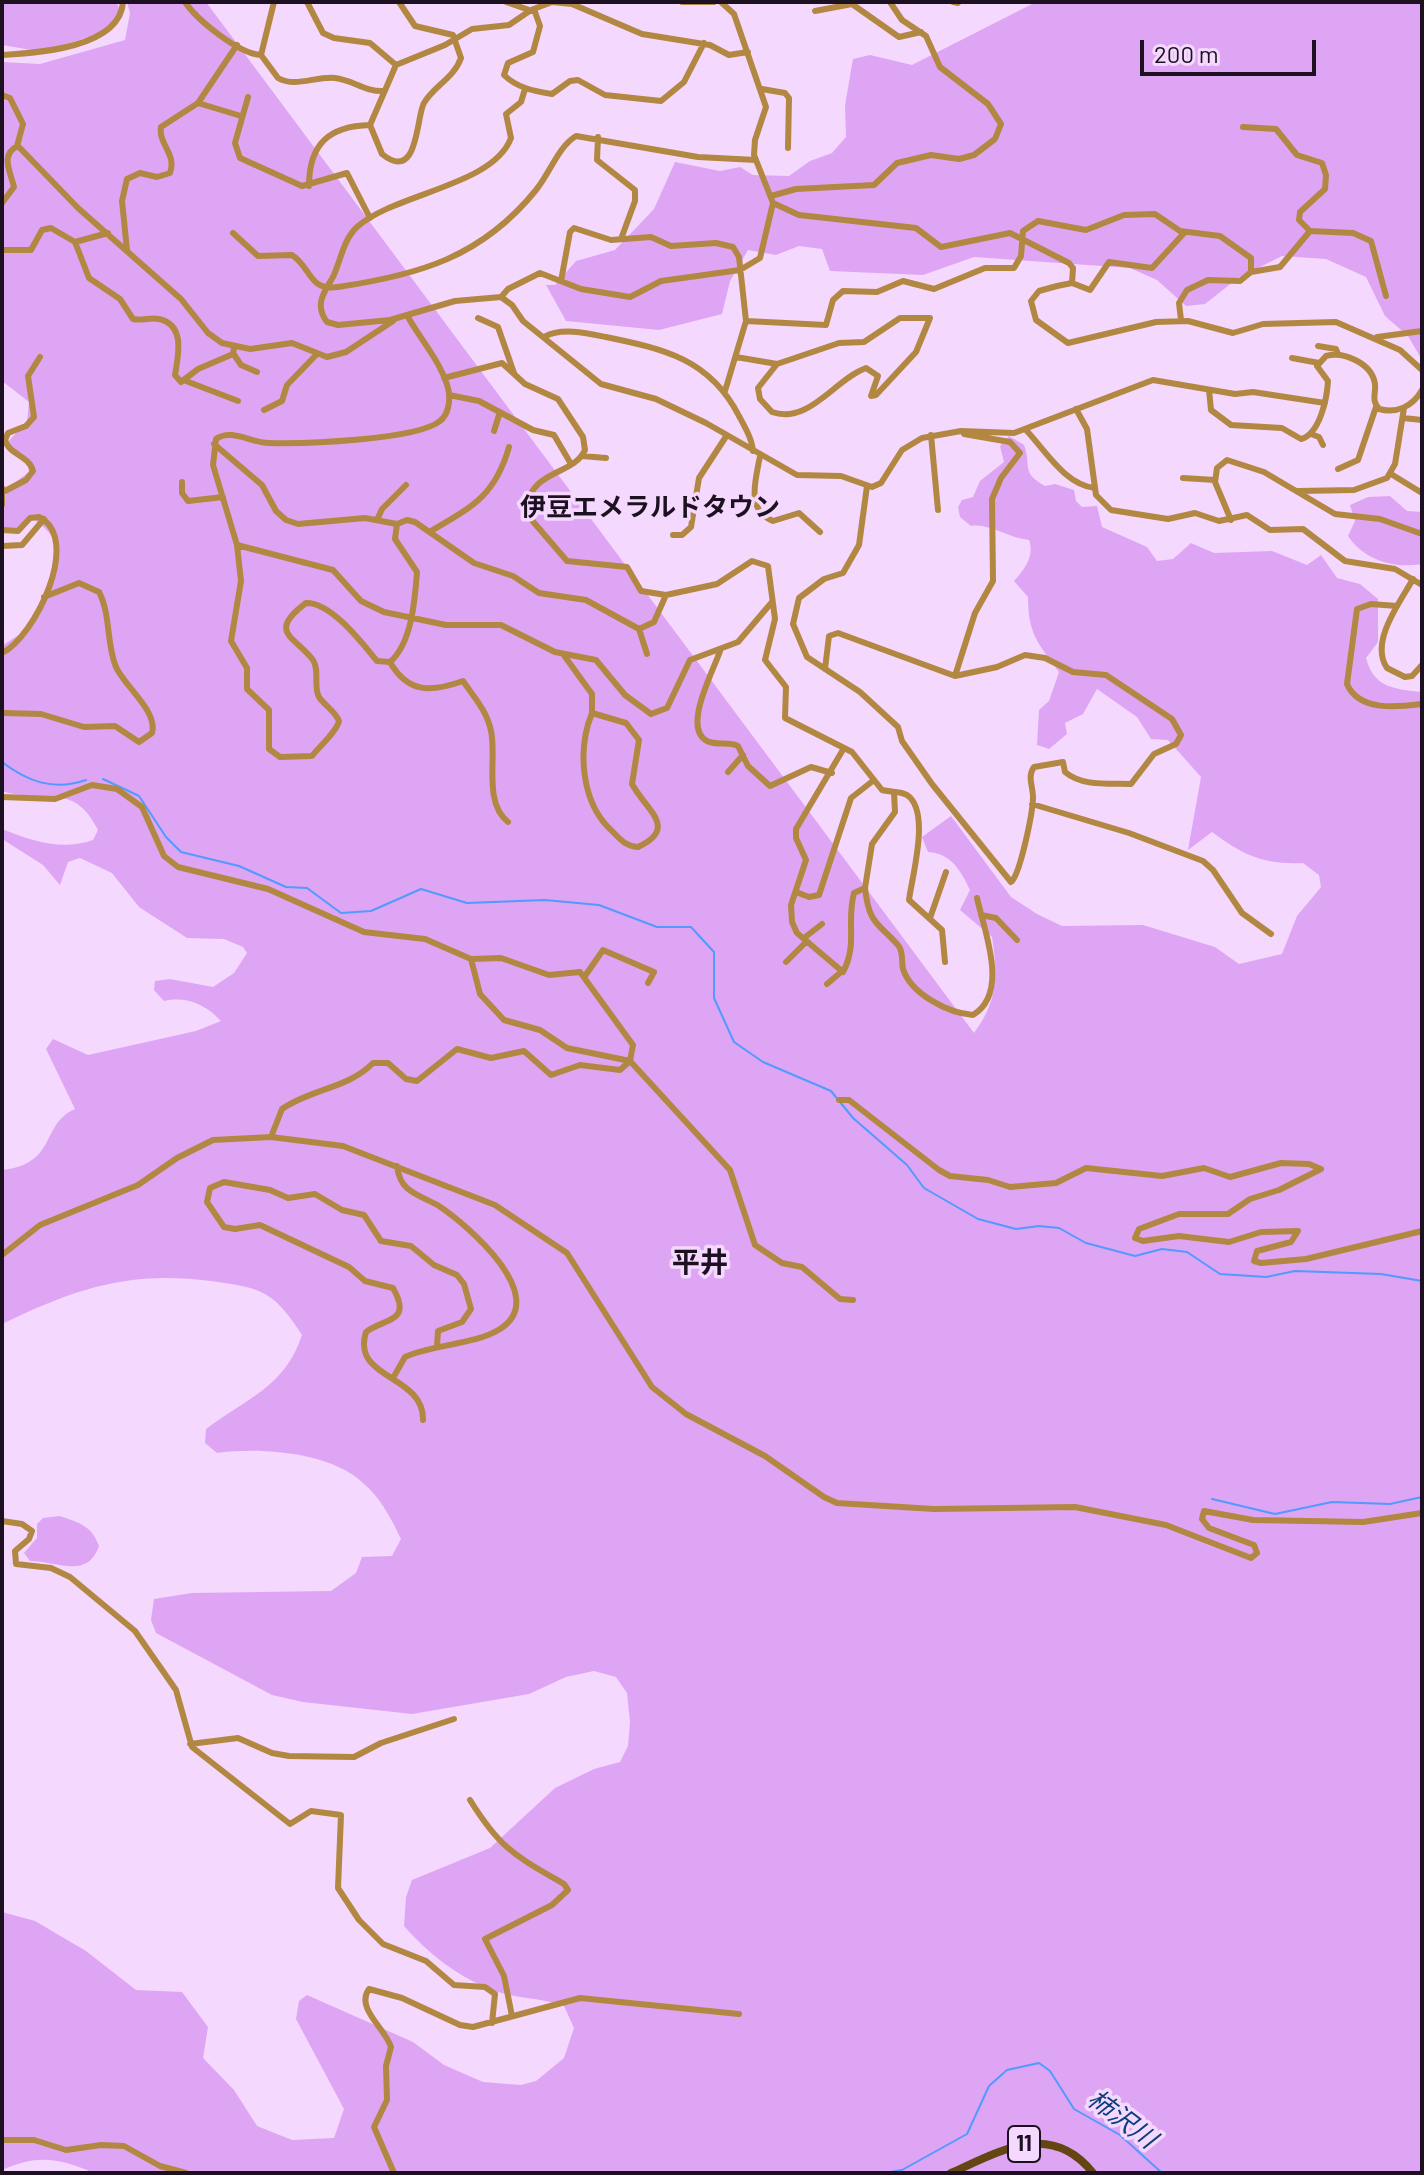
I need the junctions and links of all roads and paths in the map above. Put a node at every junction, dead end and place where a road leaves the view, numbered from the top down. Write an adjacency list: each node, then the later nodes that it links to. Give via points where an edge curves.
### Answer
1 (123, 2): 18 (street, via 114,25 92,38 48,51)
2 (185, 2): 16 (street, via 200,21)
3 (274, 2): 19 (street)
4 (307, 2): 20 (street, via 323,33 370,43)
5 (399, 2): 14 (street, via 415,26)
6 (506, 2): 11 (street)
7 (682, 2): 8 (street)
8 (714, 2)
9 (721, 2): 17 (street, via 734,14)
10 (890, 2): 13 (street, via 902,20)
11 (531, 10): 14 (street, via 509,25 480,26); 15 (street, via 552,2 572,4 627,30); 21 (street, via 540,26 537,46 503,69 507,79)
12 (815, 11): 13 (street, via 852,4 899,37)
13 (921, 32): 35 (street, via 940,67 994,110 1001,124 995,139 967,158 937,154 897,163 874,185 796,189)
14 (456, 38): 20 (street); 28 (street, via 459,64 422,105 410,152 398,160 385,157)
15 (704, 43): 17 (street, via 729,55); 21 (street, via 684,82 661,101 598,93 578,80 552,94)
16 (237, 45): 19 (street); 26 (street)
17 (748, 52): 22 (street)
18 (2, 55)
19 (261, 55): 23 (street, via 283,81 336,78)
20 (396, 65): 23 (street)
21 (525, 89): 37 (street, via 521,102 506,114 511,138 498,158)
22 (762, 89): 32 (street, via 789,98); 33 (street, via 767,112 755,140)
23 (384, 91): 28 (street)
24 (2, 95): 31 (street, via 10,98 23,124)
25 (248, 97): 27 (street)
26 (198, 103): 27 (street); 45 (street, via 160,130 172,159 170,173 140,173 125,183)
27 (241, 116): 34 (street, via 235,148 240,158 295,185)
28 (370, 125): 34 (street, via 350,126 321,143 313,154)
29 (1243, 127): 38 (street, via 1276,129 1297,155 1322,163 1325,189 1299,215)
30 (598, 137): 33 (street, via 698,157); 43 (street, via 597,160 635,190); 51 (street, via 571,139 535,191 461,255 381,280)
31 (17, 146): 36 (street, via 4,158 3,168 14,187); 40 (street)
32 (788, 148)
33 (756, 160): 35 (street)
34 (309, 186): 37 (street, via 347,173)
35 (772, 200): 42 (street, via 799,215 916,228 941,247 1003,234); 47 (street, via 760,258)
36 (2, 203)
37 (370, 218): 51 (street, via 351,233)
38 (1310, 231): 48 (street, via 1280,267); 52 (street, via 1353,233 1371,241)
39 (1185, 232): 42 (street, via 1159,215 1143,213 1086,230 1038,221 1028,225); 48 (street, via 1226,239 1251,258); 50 (street, via 1152,268 1112,261 1093,288)
40 (108, 233): 44 (street); 45 (street)
41 (233, 233): 51 (street, via 258,256 292,255 315,284)
42 (1023, 237): 50 (street, via 1069,263); 58 (street, via 1014,268 985,268 934,289 903,281 877,292 843,291 833,300 826,325)
43 (621, 239): 47 (street, via 651,237 671,246 728,245 737,250); 49 (street, via 572,229)
44 (75, 242): 46 (street, via 51,228 42,230 31,250); 75 (street, via 89,278 120,299 133,319 162,320 174,329 179,345 176,378)
45 (127, 250): 63 (street, via 181,299 212,337)
46 (3, 253)
47 (740, 270): 49 (street, via 671,278 630,297); 58 (street)
48 (1251, 272): 57 (street, via 1240,281 1214,279 1191,288 1179,303)
49 (561, 281): 53 (street, via 538,273)
50 (1072, 283): 57 (street, via 1039,291 1031,301 1036,320 1063,342 1076,344)
51 (326, 289): 55 (street, via 321,310 332,324)
52 (1386, 296)
53 (501, 297): 54 (street, via 455,301); 60 (street)
54 (408, 317): 55 (street); 74 (street)
55 (398, 318): 64 (street, via 346,352)
56 (478, 318): 73 (street, via 498,327)
57 (1181, 320): 61 (street, via 1233,333 1274,323 1336,322)
58 (746, 321): 67 (street)
59 (1422, 331): 61 (street)
60 (544, 337): 78 (street, via 584,333 666,352 693,364); 93 (street, via 601,384 649,396)
61 (1377, 337): 71 (street)
62 (1318, 346): 65 (street)
63 (234, 350): 64 (street, via 292,343); 72 (street, via 241,365); 75 (street)
64 (317, 354): 85 (street, via 287,385 282,401)
65 (1338, 354): 69 (street); 82 (street, via 1368,370)
66 (40, 357): 111 (street, via 28,376 34,417 5,440 33,471)
67 (736, 357): 70 (street); 78 (street)
68 (1292, 358): 69 (street)
69 (1319, 363): 81 (street, via 1319,372 1328,381)
70 (777, 364): 70 (street, via 757,393 775,413 801,411 866,368 878,376 874,397 916,352 930,318 900,318 864,342 839,343)
71 (1422, 370)
72 (257, 372)
73 (514, 373): 74 (street, via 497,363); 99 (street, via 562,403 585,442)
74 (444, 378): 79 (street)
75 (186, 381): 80 (street)
76 (1209, 390): 81 (street); 84 (street, via 1153,380); 92 (street, via 1211,410 1224,422 1282,428 1301,439)
77 (1422, 390): 83 (street)
78 (725, 391): 98 (street)
79 (449, 395): 86 (street); 95 (street, via 447,412 437,424 400,434 265,443 223,435)
80 (238, 401)
81 (1325, 403): 92 (street)
82 (1376, 407): 83 (street, via 1393,412); 103 (street, via 1358,460)
83 (1404, 408): 87 (street)
84 (1076, 409): 89 (street); 110 (street, via 1087,429)
85 (264, 410)
86 (500, 412): 90 (street); 102 (street, via 554,435)
87 (1403, 418): 88 (street); 104 (street)
88 (1422, 420)
89 (1026, 430): 91 (street); 110 (street, via 1071,478)
90 (494, 431)
91 (961, 431): 94 (street); 143 (street, via 1010,442 1020,453 992,499 993,581 975,613)
92 (1311, 434): 96 (street)
93 (727, 435): 98 (street); 125 (street, via 699,478 691,527)
94 (931, 435): 109 (street, via 902,450 881,483); 116 (street)
95 (214, 444): 114 (street, via 213,465); 118 (street, via 262,485 286,520)
96 (1323, 445)
97 (509, 447): 122 (street, via 488,493)
98 (753, 451): 100 (street)
99 (582, 456): 101 (street); 102 (street)
100 (760, 456): 109 (street, via 797,475 841,476); 123 (street, via 754,498 758,510 773,521 799,513)
101 (606, 458)
102 (571, 464): 130 (street, via 536,486 527,501 530,518 567,561 627,567 641,591)
103 (1338, 469)
104 (1391, 474): 112 (street, via 1363,488); 113 (street)
105 (1183, 478): 106 (street)
106 (1215, 480): 112 (street, via 1219,464 1227,460); 119 (street)
107 (182, 482): 114 (street, via 188,501)
108 (406, 485): 118 (street)
109 (867, 486): 142 (street, via 860,539 846,569 822,580 797,603 797,637 812,662)
110 (1095, 488): 119 (street, via 1103,504 1118,512 1168,519 1195,513)
111 (3, 490): 115 (street)
112 (1298, 491): 124 (street, via 1335,514 1380,519)
113 (1422, 493)
114 (223, 497): 126 (street)
115 (2, 505)
116 (938, 510)
117 (44, 519): 121 (street, via 34,516 18,531); 127 (street, via 22,545); 131 (street, via 59,551)
118 (377, 520): 120 (street)
119 (1231, 520): 128 (street, via 1247,515 1270,530 1303,529 1345,561 1395,569)
120 (397, 524): 122 (street, via 411,521); 134 (street, via 395,539 417,569)
121 (2, 530)
122 (431, 531): 135 (street, via 474,563 513,576 539,593 586,600)
123 (820, 532)
124 (1422, 534)
125 (673, 535)
126 (237, 545): 134 (street, via 326,567 366,604); 140 (street, via 241,590 231,641 247,668 247,689 269,710 271,754 308,758 339,726 338,716 317,692 312,660 287,632 288,622 303,604 319,605 377,661)
127 (2, 546)
128 (1413, 579): 129 (street); 133 (street)
129 (1422, 585)
130 (666, 595): 132 (street, via 717,584 759,561 771,570); 135 (street, via 654,622)
131 (44, 597): 137 (street, via 18,641); 145 (street, via 79,583 99,592 115,665 153,721 152,733 139,742 115,726 84,727 41,714)
132 (772, 602): 136 (street, via 738,642); 148 (street, via 775,619 765,660 786,687 785,718)
133 (1397, 606): 141 (street, via 1384,640 1384,664 1408,678); 144 (street, via 1357,609 1347,684 1371,704)
134 (411, 618): 138 (street, via 446,625 501,625); 140 (street)
135 (639, 629): 139 (street)
136 (720, 651): 138 (street, via 690,660 667,708 651,714 625,695 596,660); 147 (street, via 696,722 704,739)
137 (2, 653)
138 (563, 654): 146 (street, via 592,694)
139 (647, 654)
140 (390, 662): 157 (street, via 418,689 434,691 463,681 475,696 490,724 495,797)
141 (1422, 665)
142 (825, 669): 143 (street, via 829,636 838,633); 156 (street, via 898,727 932,784 1011,882)
143 (955, 676): 156 (street, via 1025,655 1039,656 1073,672 1110,676 1180,729 1176,744 1154,754 1131,784 1073,778 1063,762 1034,767)
144 (1422, 704)
145 (3, 713)
146 (592, 713): 146 (street, via 626,723 639,740 632,784 659,828 638,847 624,843 605,825 590,800 583,743)
147 (716, 743): 149 (street); 150 (street, via 735,743)
148 (844, 748): 152 (street); 153 (street, via 858,757)
149 (713, 753)
150 (743, 755): 151 (street); 152 (street, via 758,779 770,786 811,767)
151 (728, 772)
152 (832, 773): 160 (street, via 796,829 806,860)
153 (874, 780): 154 (street, via 882,790); 160 (street, via 851,798 819,895)
154 (894, 792): 159 (street, via 895,812 872,844); 163 (street, via 907,795 919,810 909,900)
155 (2, 797): 168 (street, via 55,799 92,785 117,789 142,807 164,856 178,867 268,889 364,932 425,939)
156 (1032, 804): 165 (street, via 1203,861 1242,913)
157 (508, 822)
158 (946, 872): 163 (street)
159 (865, 888): 162 (street, via 872,918 901,950 914,987 967,1015 985,1006 992,979); 171 (street, via 854,893 849,923 853,946)
160 (796, 892): 166 (street, via 792,922)
161 (977, 898): 162 (street)
162 (981, 915): 167 (street, via 996,918)
163 (930, 918): 170 (street, via 942,930)
164 (822, 924): 166 (street)
165 (1271, 934)
166 (806, 939): 169 (street); 171 (street)
167 (1017, 940)
168 (471, 959): 172 (street, via 501,958 549,975 575,971); 175 (street, via 480,994 504,1020 540,1030 562,1046)
169 (786, 962)
170 (945, 962)
171 (841, 972): 174 (street)
172 (585, 976): 173 (street, via 603,950 654,972); 175 (street, via 631,1041)
173 (648, 983)
174 (827, 984)
175 (630, 1061): 177 (street, via 620,1070 580,1065 551,1075 524,1051 491,1058 457,1049 417,1081 378,1062 354,1079 288,1104 276,1117); 181 (street, via 730,1170 755,1245 782,1263 802,1267 840,1299)
176 (839, 1100): 179 (street, via 849,1100 950,1176 1010,1187 1056,1183 1086,1168 1162,1176 1204,1168 1230,1177 1281,1163 1321,1169 1228,1214 1179,1214 1139,1229 1135,1238 1143,1241 1179,1236 1229,1242 1282,1229 1298,1231 1291,1242 1257,1251 1254,1261 1261,1263 1306,1259)
177 (271, 1137): 178 (street, via 343,1146); 180 (street, via 199,1146 138,1185 40,1225)
178 (397, 1166): 182 (street, via 405,1187 440,1207 483,1245 517,1292 517,1312 501,1329); 185 (street, via 495,1205 567,1253 652,1387 686,1414 837,1503 934,1509 1075,1507 1157,1523 1251,1558 1257,1553 1254,1545 1209,1528 1202,1519 1204,1511 1253,1520 1363,1522)
179 (1422, 1231)
180 (2, 1255)
181 (853, 1300)
182 (437, 1346): 183 (street, via 401,1359); 183 (street, via 438,1331 462,1322 471,1309 457,1275 411,1246 381,1241 364,1215 342,1210 320,1195 288,1198 224,1182 210,1188 207,1202 224,1227 260,1225 343,1263 365,1281 393,1288 399,1302 396,1316 369,1329 363,1344 368,1361)
183 (393, 1378): 184 (street, via 419,1398)
184 (423, 1420)
185 (1422, 1513)
186 (2, 1521): 188 (street, via 32,1531 15,1551 16,1564 51,1568 70,1577 135,1631 176,1690)
187 (454, 1719): 188 (street, via 350,1757 280,1755 238,1738)
188 (190, 1744): 192 (street, via 290,1824 311,1811 341,1815 338,1888 359,1920 393,1950 426,1961 454,1985 489,1989 496,2002)
189 (470, 1800): 191 (street, via 500,1842 568,1890 552,1905 485,1939 504,1976)
190 (739, 2014): 191 (street, via 580,1998)
191 (512, 2016): 192 (street)
192 (492, 2023): 195 (street, via 460,2025 384,1990 366,1992 366,2006 391,2047 387,2100 374,2127)
193 (2, 2140): 194 (street, via 34,2140 66,2150 124,2146)
194 (186, 2173)
195 (394, 2173)
196 (951, 2173): 197 (main road, 11, via 1037,2143 1075,2154)
197 (1093, 2173)

